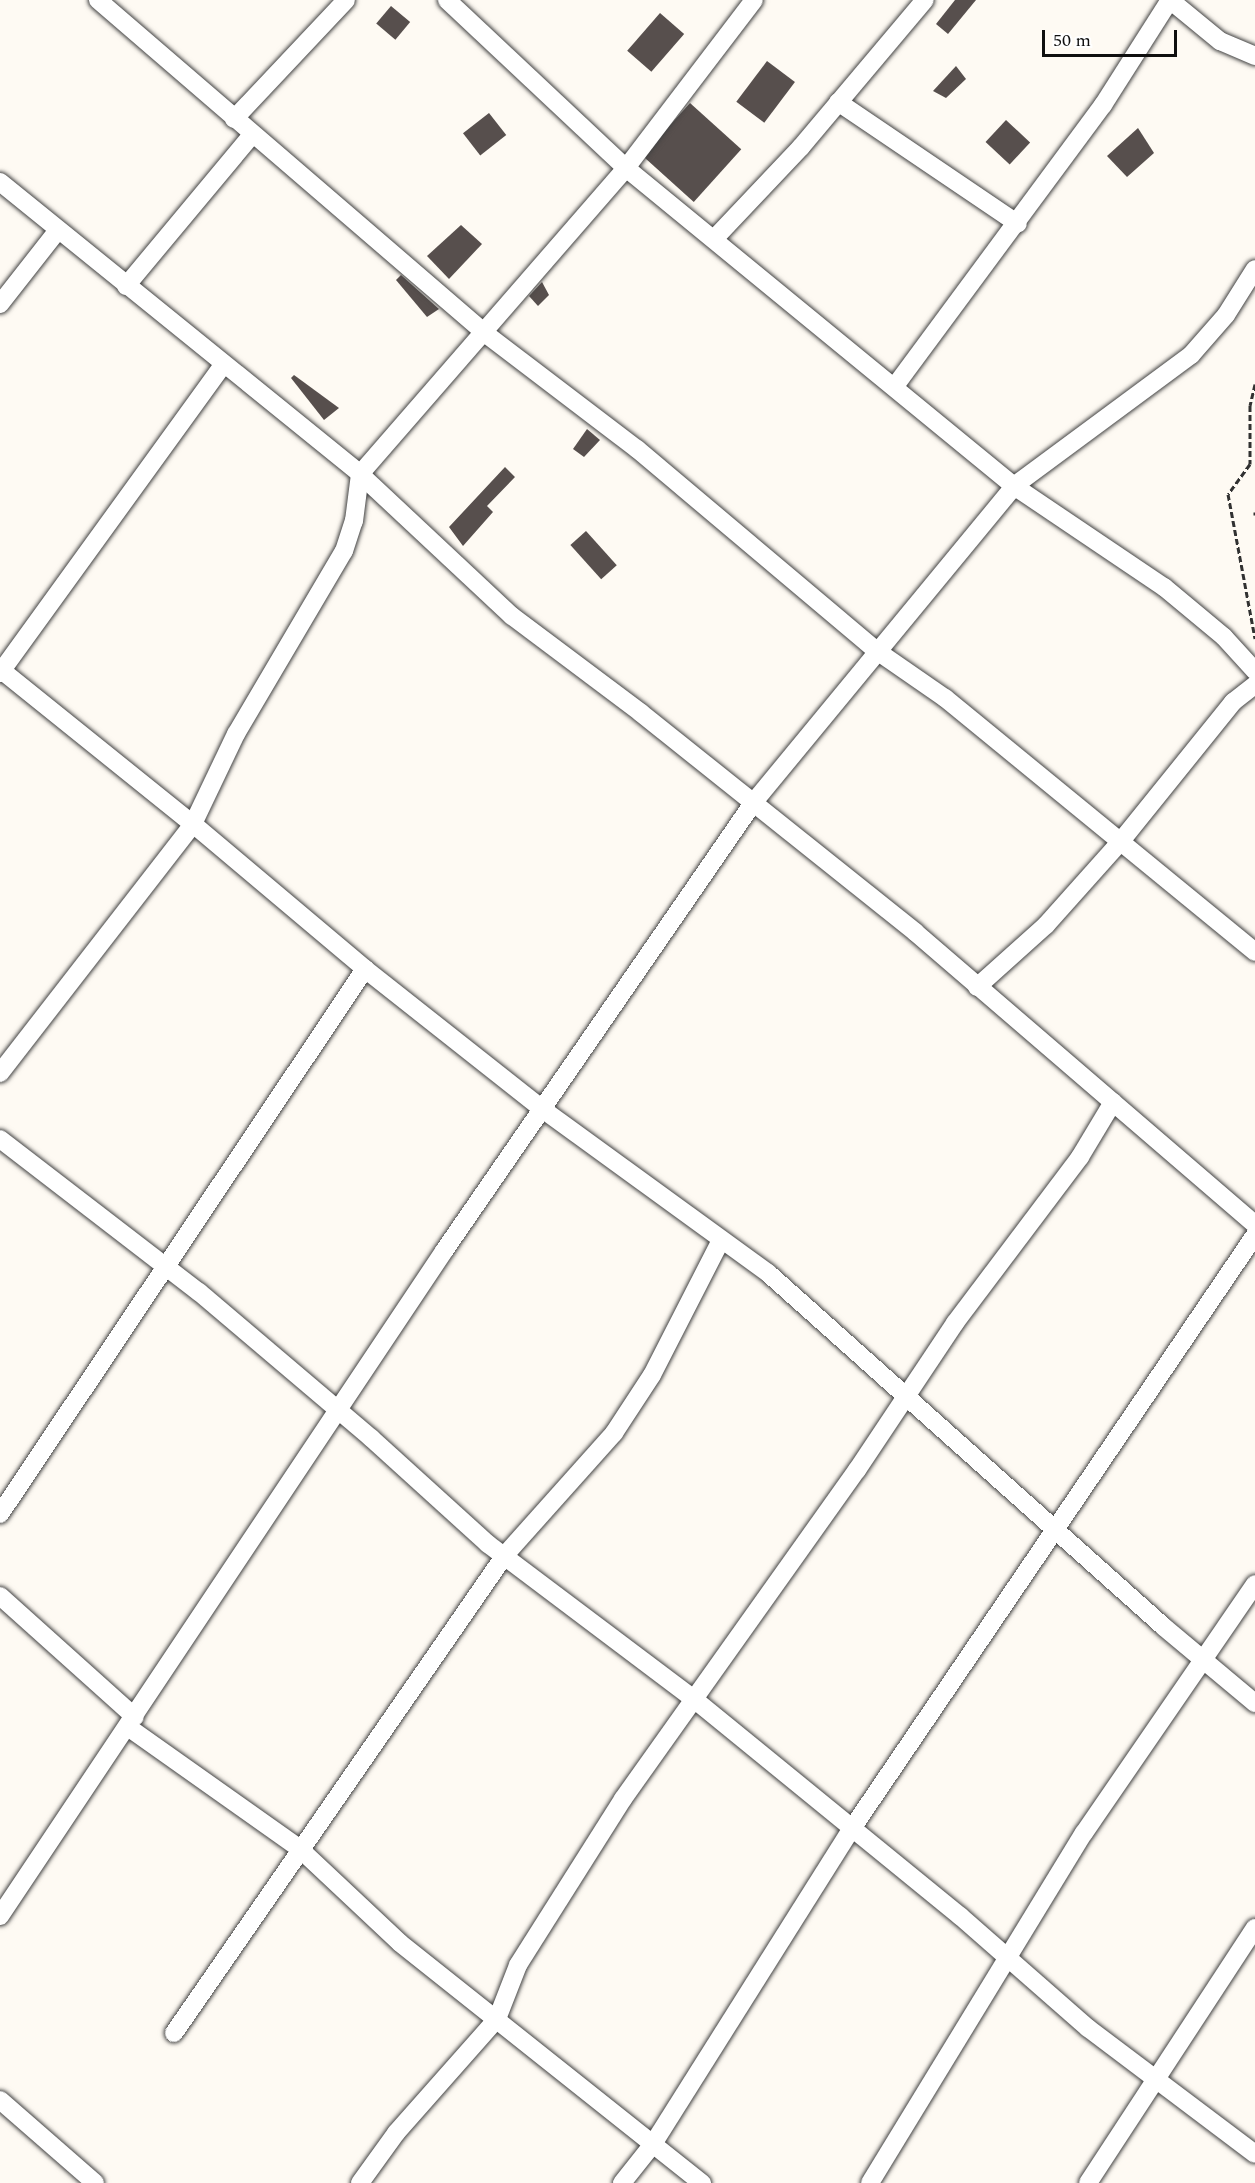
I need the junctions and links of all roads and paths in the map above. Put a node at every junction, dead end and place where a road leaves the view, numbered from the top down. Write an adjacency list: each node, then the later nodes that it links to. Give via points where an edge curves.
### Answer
1 (98, 0): 9 (street)
2 (346, 0): 9 (street)
3 (447, 0): 11 (street)
4 (754, 0): 11 (street)
5 (925, 0): 8 (street)
6 (1170, 0): 7 (street, via 1220,41); 13 (street, via 1103,105)
7 (1255, 56)
8 (838, 102): 13 (street); 15 (street)
9 (234, 119): 10 (street)
10 (252, 135): 17 (street); 19 (street)
11 (626, 168): 15 (street); 19 (street)
12 (0, 182): 14 (street)
13 (1018, 224): 22 (street)
14 (58, 230): 17 (street); 18 (street)
15 (714, 239): 22 (street)
16 (1255, 269): 24 (street, via 1226,315 1191,355)
17 (126, 286): 20 (street)
18 (0, 304)
19 (486, 333): 23 (street); 26 (street, via 637,449)
20 (223, 365): 23 (street); 27 (street)
21 (1255, 384): 25 (path, via 1250,405 1250,464 1228,494)
22 (895, 386): 24 (street)
23 (360, 474): 30 (street, via 512,616); 31 (street, via 354,521 344,551 236,734)
24 (1014, 486): 26 (street); 28 (street, via 1164,587 1224,637)
25 (1255, 638)
26 (877, 651): 30 (street); 32 (street, via 945,698)
27 (0, 671): 31 (street)
28 (1255, 671)
29 (1255, 685): 32 (street, via 1233,702)
30 (753, 803): 35 (street, via 915,932); 38 (street)
31 (193, 824): 34 (street); 36 (street)
32 (1121, 841): 33 (street); 35 (street, via 1046,925)
33 (1255, 952)
34 (365, 969): 38 (street); 43 (street)
35 (976, 987): 37 (street)
36 (0, 1073)
37 (1113, 1102): 40 (street); 44 (street, via 1080,1157)
38 (541, 1108): 42 (street); 45 (street)
39 (0, 1139): 43 (street)
40 (1255, 1224)
41 (1255, 1235): 47 (street)
42 (722, 1239): 44 (street, via 768,1273); 48 (street, via 652,1374 624,1418)
43 (165, 1269): 45 (street); 46 (street)
44 (903, 1397): 47 (street); 52 (street, via 857,1470)
45 (340, 1412): 48 (street); 54 (street)
46 (0, 1514)
47 (1055, 1528): 51 (street); 55 (street)
48 (505, 1555): 52 (street); 56 (street)
49 (1255, 1584): 51 (street)
50 (0, 1596): 54 (street)
51 (1202, 1658): 53 (street); 59 (street, via 1084,1833)
52 (695, 1700): 55 (street); 60 (street, via 623,1799 518,1965)
53 (1255, 1704)
54 (132, 1722): 56 (street); 57 (street)
55 (851, 1830): 59 (street); 64 (street)
56 (300, 1849): 60 (street, via 400,1942); 61 (street)
57 (0, 1916)
58 (1255, 1928): 62 (street)
59 (1008, 1959): 62 (street, via 1088,2028); 70 (street)
60 (497, 2019): 64 (street); 67 (street, via 396,2133)
61 (174, 2034)
62 (1156, 2078): 65 (street); 71 (street)
63 (0, 2100): 66 (street)
64 (652, 2144): 68 (street); 69 (street)
65 (1255, 2154)
66 (95, 2183)
67 (360, 2183)
68 (621, 2183)
69 (702, 2183)
70 (870, 2183)
71 (1088, 2183)

